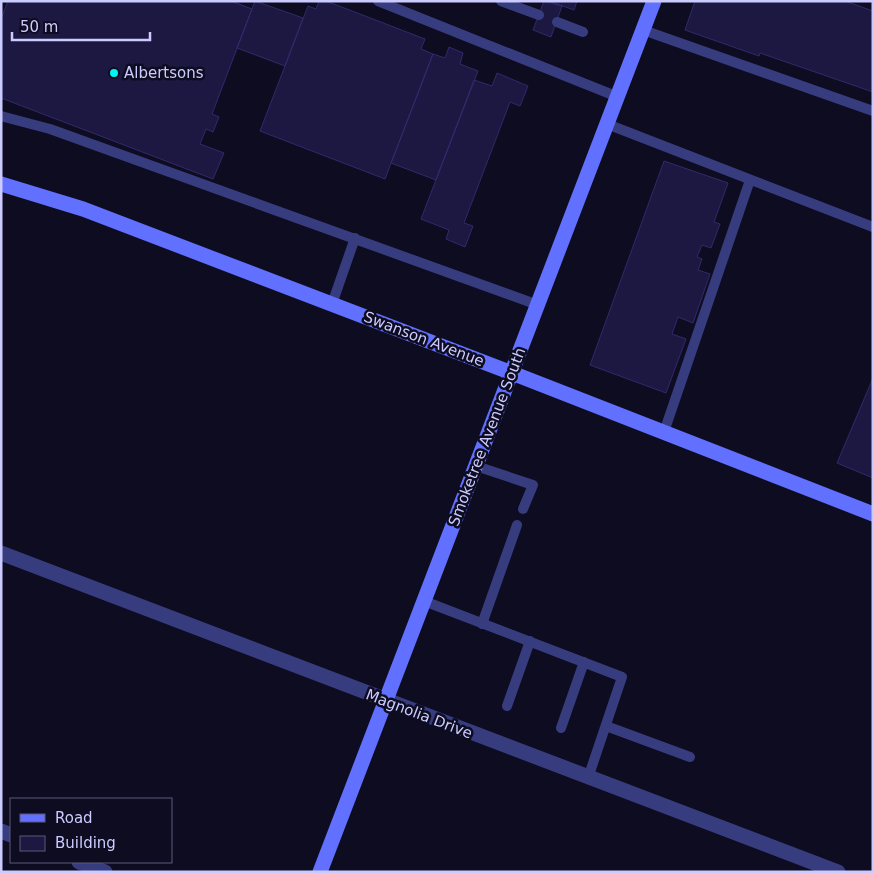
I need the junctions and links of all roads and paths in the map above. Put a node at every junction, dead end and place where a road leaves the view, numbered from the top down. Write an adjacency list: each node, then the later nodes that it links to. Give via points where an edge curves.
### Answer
1 (378, 1): 8 (lane)
2 (501, 1): 4 (lane)
3 (654, 1): 6 (street, Smoketree Avenue South)
4 (539, 15)
5 (557, 22): 7 (lane)
6 (643, 30): 8 (street, Smoketree Avenue South); 9 (lane)
7 (583, 32)
8 (618, 97): 11 (street, Smoketree Avenue South)
9 (873, 111)
10 (1, 116): 15 (lane, via 50,129)
11 (607, 124): 12 (lane); 17 (street, Smoketree Avenue South)
12 (750, 180): 14 (lane); 19 (lane)
13 (1, 184): 16 (street, Swanson Avenue, via 83,209)
14 (873, 226)
15 (355, 238): 16 (lane); 17 (lane)
16 (332, 304): 18 (street, Swanson Avenue)
17 (538, 305): 18 (street, Smoketree Avenue South)
18 (512, 373): 19 (street, Swanson Avenue); 20 (street, Smoketree Avenue South)
19 (664, 432): 22 (street, Swanson Avenue)
20 (476, 466): 21 (lane, via 532,485); 25 (street, Smoketree Avenue South)
21 (523, 509)
22 (873, 514)
23 (517, 525): 26 (lane)
24 (1, 553): 29 (street, Magnolia Drive)
25 (424, 601): 26 (lane); 29 (street, Smoketree Avenue South)
26 (482, 624): 27 (lane)
27 (530, 641): 28 (lane); 30 (lane)
28 (584, 662): 31 (lane, via 622,677); 32 (lane)
29 (386, 701): 34 (street, Magnolia Drive); 37 (street, Smoketree Avenue South)
30 (507, 706)
31 (606, 726): 33 (lane); 34 (lane)
32 (561, 728)
33 (690, 757)
34 (588, 778): 38 (street, Magnolia Drive)
35 (82, 863): 36 (street)
36 (105, 872)
37 (320, 872)
38 (838, 872)

